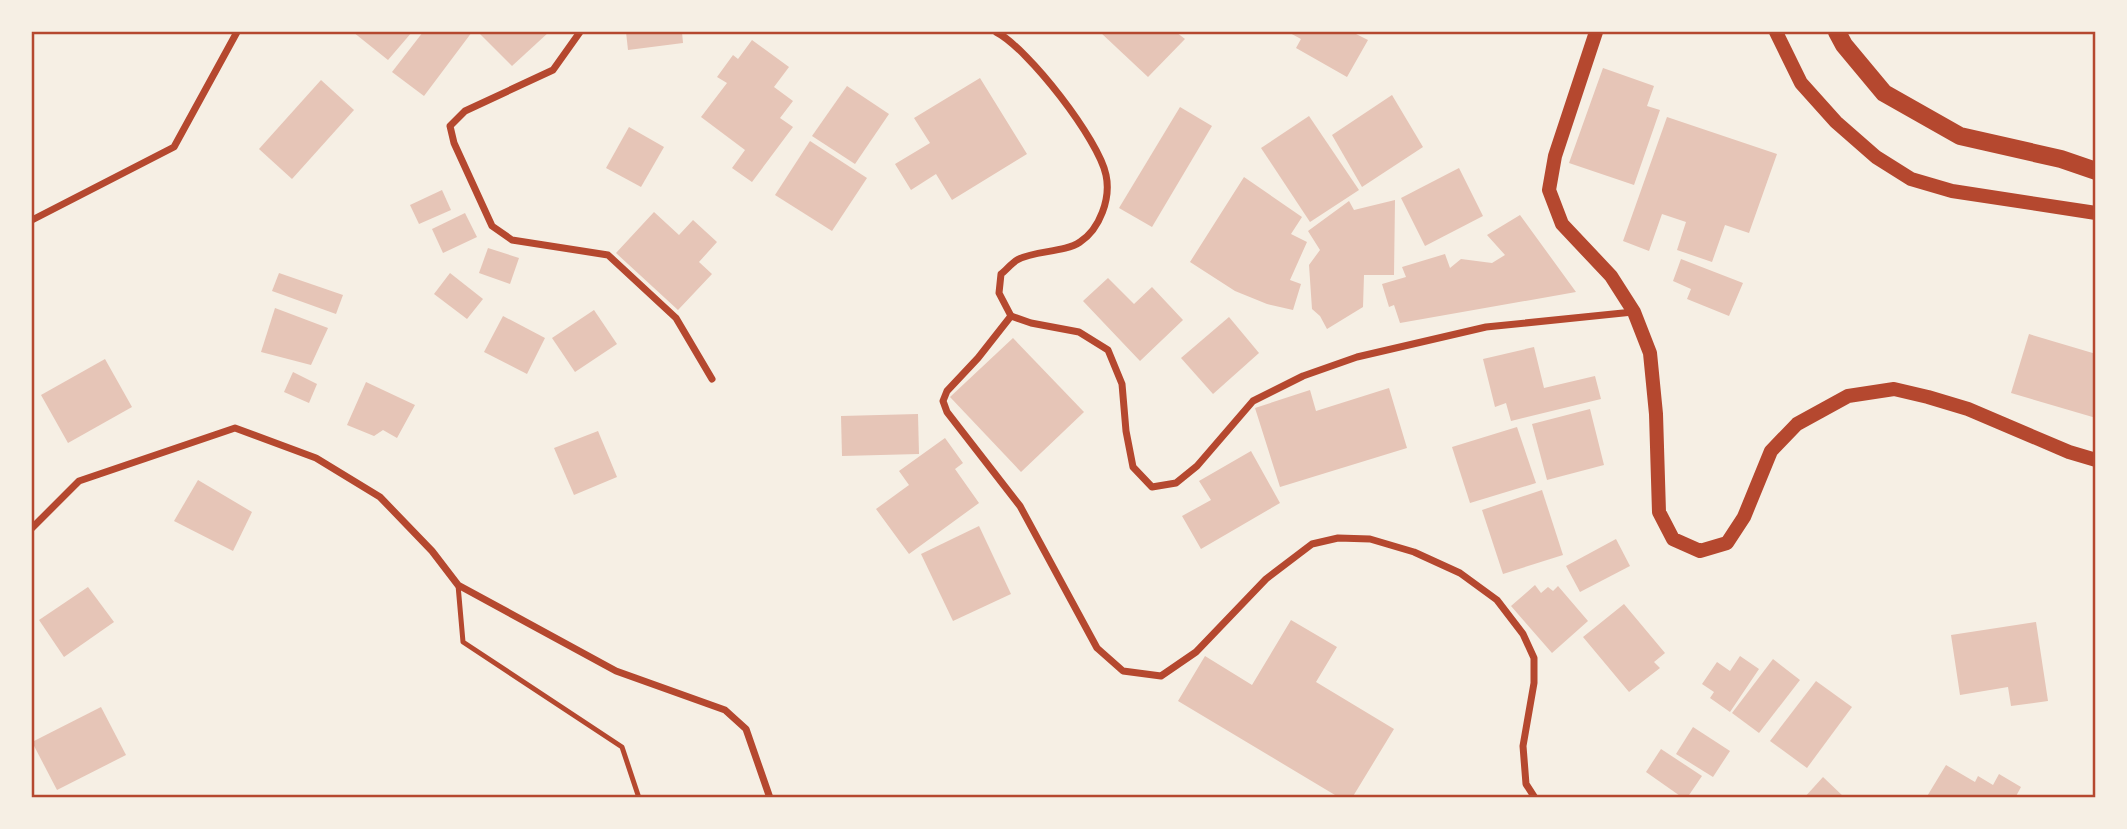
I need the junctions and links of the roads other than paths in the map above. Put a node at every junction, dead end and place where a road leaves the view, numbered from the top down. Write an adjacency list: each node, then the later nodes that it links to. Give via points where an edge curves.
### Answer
1 (237, 32): 9 (street, via 174,147)
2 (579, 32): 12 (street, via 553,70 464,111 450,126 454,143 492,226 512,240 608,255 676,318)
3 (996, 32): 11 (street, via 1034,65 1087,132 1106,174 1107,198 1098,223 1079,243 1017,260 1001,274 999,293)
4 (1596, 32): 10 (main road, via 1555,156 1549,190 1562,224 1611,276)
5 (1776, 32): 8 (main road, via 1801,83 1836,122 1876,157 1911,179 1952,191)
6 (1837, 32): 7 (main road, via 1884,93 1960,136)
7 (2095, 171)
8 (2095, 213)
9 (32, 220)
10 (1634, 312): 11 (street, via 1486,327 1357,356 1253,401 1197,466 1176,484 1153,487 1133,467 1122,384 1108,350 1079,332); 13 (main road, via 1650,354 1657,414 1659,512 1673,539 1700,551 1727,544 1744,517 1771,451 1797,424 1848,396 1894,389 1928,397)
11 (1011, 316): 18 (street, via 943,401 1020,506 1097,648 1123,671 1161,676 1196,652 1266,579 1312,544 1338,538 1370,539 1415,552 1460,573 1497,600 1523,634 1534,658 1523,746 1526,785)
12 (712, 379)
13 (2095, 460)
14 (32, 528): 15 (street, via 79,481 235,428 316,458 380,497)
15 (458, 584): 16 (lane, via 463,642 622,747); 17 (street, via 617,671 726,710 746,729)
16 (639, 797)
17 (770, 797)
18 (1535, 797)

